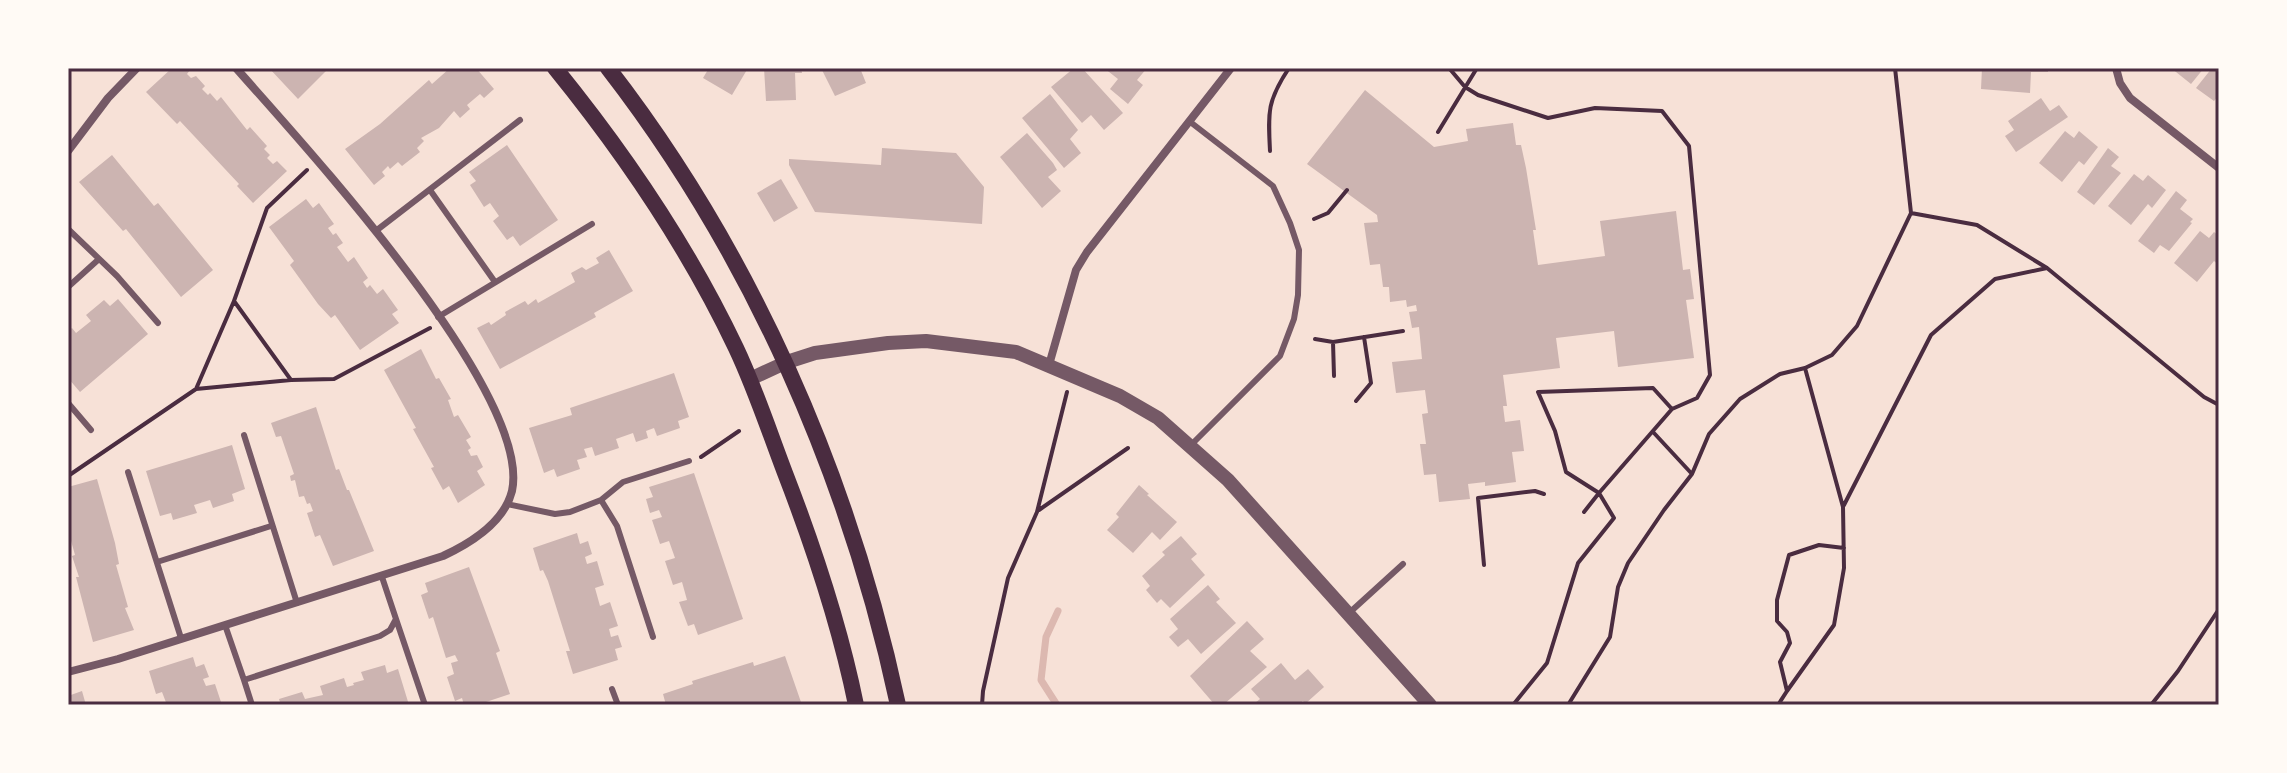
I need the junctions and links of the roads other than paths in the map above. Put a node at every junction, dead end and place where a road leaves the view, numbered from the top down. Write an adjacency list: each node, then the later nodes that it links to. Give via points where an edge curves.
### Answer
1 (137, 68): 9 (street)
2 (236, 68): 14 (street)
3 (555, 68): 22 (main road, via 654,203)
4 (608, 68): 20 (main road, via 693,194)
5 (1231, 68): 8 (street)
6 (2116, 68): 10 (street, via 2130,98)
7 (520, 120): 11 (lane)
8 (1189, 121): 21 (street, via 1076,270); 26 (lane, via 1273,186 1299,250 1294,319 1280,356)
9 (68, 151)
10 (2219, 168)
11 (430, 190): 14 (lane); 16 (lane)
12 (592, 224): 16 (lane)
13 (68, 229): 15 (lane)
14 (377, 230): 18 (street)
15 (99, 259): 17 (lane); 19 (lane)
16 (495, 282): 18 (lane)
17 (68, 287)
18 (440, 319): 30 (street, via 473,369 509,448 512,488)
19 (158, 323)
20 (787, 362): 21 (street, via 834,350 926,341 1016,352); 22 (street); 48 (main road, via 855,545)
21 (1049, 365): 26 (street, via 1120,396)
22 (750, 379): 47 (main road, via 819,569)
23 (68, 403): 24 (lane)
24 (91, 430)
25 (244, 435): 31 (lane)
26 (1191, 445): 36 (street)
27 (689, 461): 29 (lane, via 623,482)
28 (128, 472): 32 (lane)
29 (601, 500): 30 (lane, via 555,514); 39 (lane, via 617,526)
30 (507, 504): 34 (street, via 461,548)
31 (271, 526): 32 (lane); 35 (lane)
32 (157, 562): 40 (lane)
33 (1403, 564): 36 (lane)
34 (382, 577): 35 (street); 37 (lane)
35 (297, 603): 38 (street)
36 (1348, 614): 49 (street)
37 (396, 619): 42 (lane, via 380,636); 45 (lane)
38 (225, 625): 40 (street); 42 (lane)
39 (653, 637)
40 (181, 638): 41 (street)
41 (68, 672)
42 (244, 680): 44 (lane)
43 (612, 689): 46 (lane)
44 (252, 705)
45 (425, 705)
46 (618, 705)
47 (856, 705)
48 (898, 705)
49 (1430, 705)

